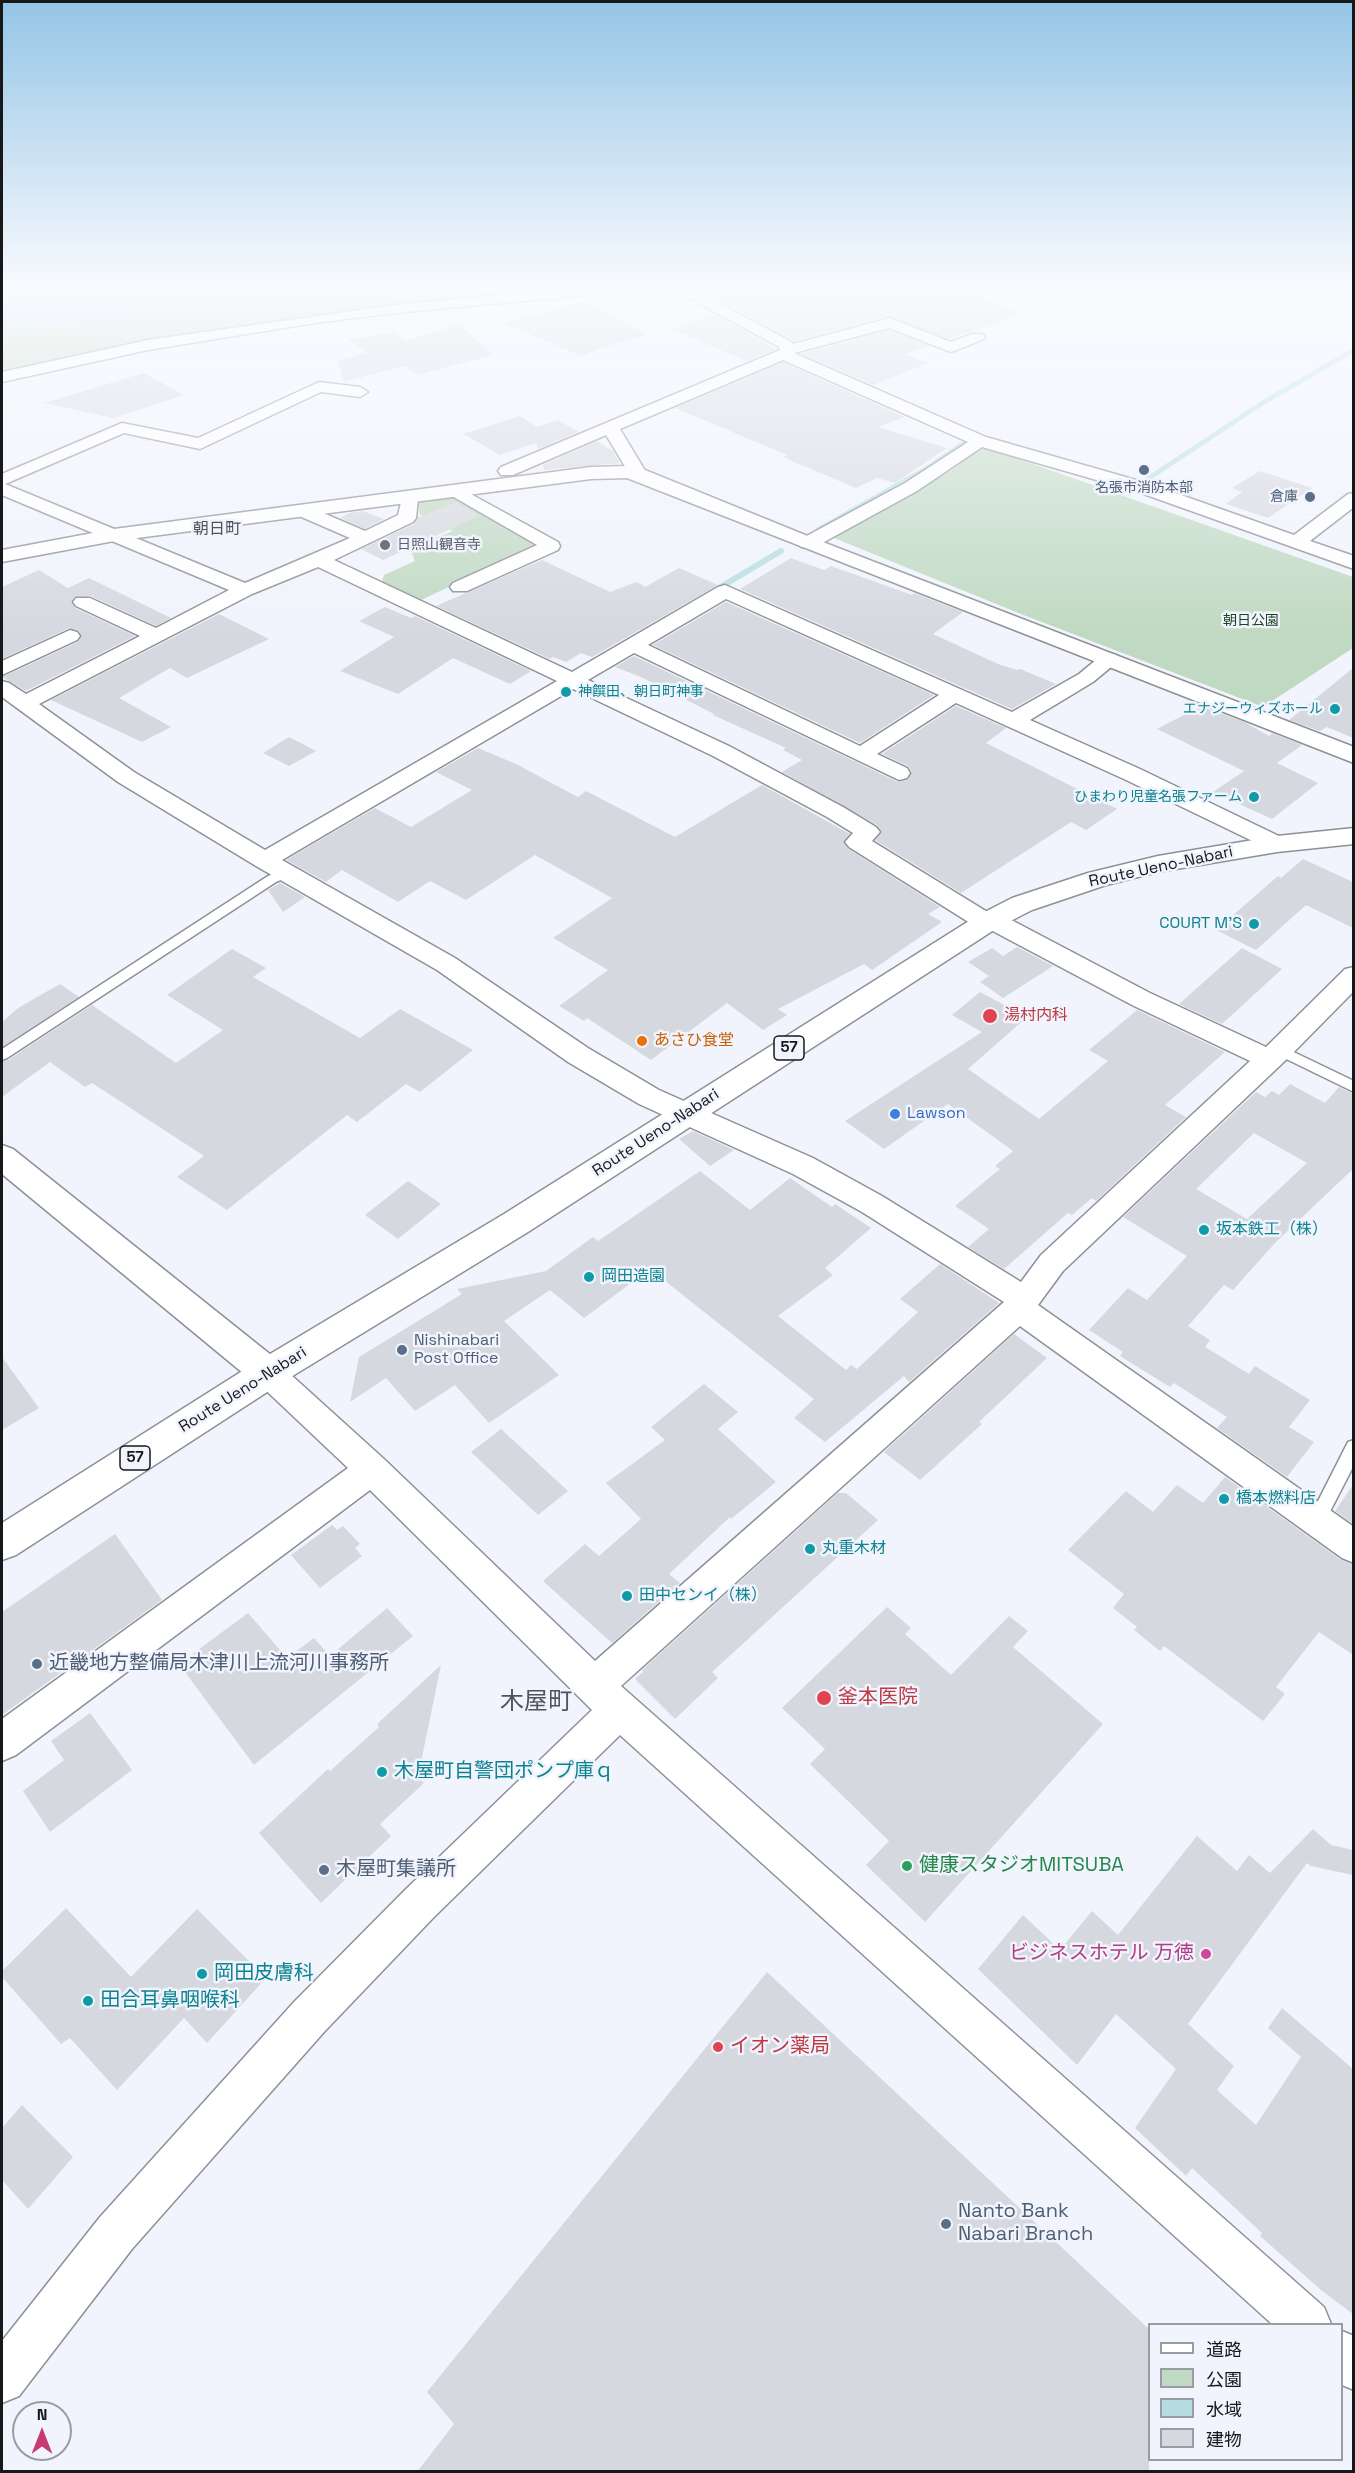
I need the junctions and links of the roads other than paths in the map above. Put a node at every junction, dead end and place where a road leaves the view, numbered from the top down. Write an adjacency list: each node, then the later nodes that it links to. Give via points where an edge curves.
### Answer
1 (283, 404): 8 (street, via 200,444 122,428)
2 (665, 404): 4 (street)
3 (895, 404): 5 (street)
4 (611, 428): 6 (street); 7 (street)
5 (977, 443): 16 (street, via 911,487); 17 (street, via 1133,485)
6 (507, 471)
7 (638, 474): 10 (street, via 591,473); 16 (street)
8 (2, 480)
9 (2, 489): 14 (street)
10 (458, 492): 11 (street); 21 (street, via 551,546)
11 (409, 498): 13 (street); 15 (street, via 407,518)
12 (1353, 498): 17 (street)
13 (303, 511): 14 (street); 15 (street)
14 (114, 535): 18 (street); 22 (street)
15 (365, 538): 19 (street)
16 (808, 543): 27 (street)
17 (1296, 543): 20 (street)
18 (2, 556)
19 (319, 560): 22 (street); 29 (street)
20 (1353, 563)
21 (460, 587)
22 (245, 590): 25 (street)
23 (83, 602): 25 (street)
24 (70, 636): 28 (street)
25 (157, 636): 32 (street)
26 (633, 645): 29 (street); 31 (street, via 725,591); 34 (street)
27 (1109, 659): 33 (street, via 1086,678); 35 (street)
28 (2, 669)
29 (570, 680): 39 (street); 41 (street, via 721,751 835,812 868,832 857,842)
30 (2, 687): 32 (street)
31 (954, 695): 33 (street); 34 (street)
32 (25, 704): 39 (street, via 126,777)
33 (1013, 721): 38 (street)
34 (861, 755): 36 (street)
35 (1353, 756)
36 (899, 773)
37 (1353, 836): 38 (street, Route Ueno-Nabari / 57)
38 (1277, 844): 41 (street, Route Ueno-Nabari / 57, via 1158,864 1097,879 1022,904)
39 (264, 861): 40 (street)
40 (286, 873): 43 (lane); 46 (street, via 446,964 578,1055 649,1097)
41 (989, 921): 44 (street, via 1142,999); 46 (street, Route Ueno-Nabari / 57)
42 (1353, 975): 44 (street)
43 (2, 1055)
44 (1274, 1055): 45 (lane); 48 (street, via 1052,1263)
45 (1353, 1086)
46 (687, 1113): 48 (street, via 813,1171 872,1204); 49 (street, Route Ueno-Nabari / 57, via 516,1223)
47 (2, 1157): 49 (street)
48 (1022, 1304): 52 (street); 55 (street)
49 (268, 1373): 51 (street); 53 (street, Route Ueno-Nabari / 57)
50 (1353, 1447): 52 (lane)
51 (372, 1469): 55 (street); 56 (street)
52 (1316, 1522): 54 (street)
53 (2, 1543)
54 (1353, 1547)
55 (607, 1697): 57 (street); 58 (street, via 420,1904 294,2033 116,2233)
56 (2, 1742)
57 (1305, 2323)
58 (2, 2379)

